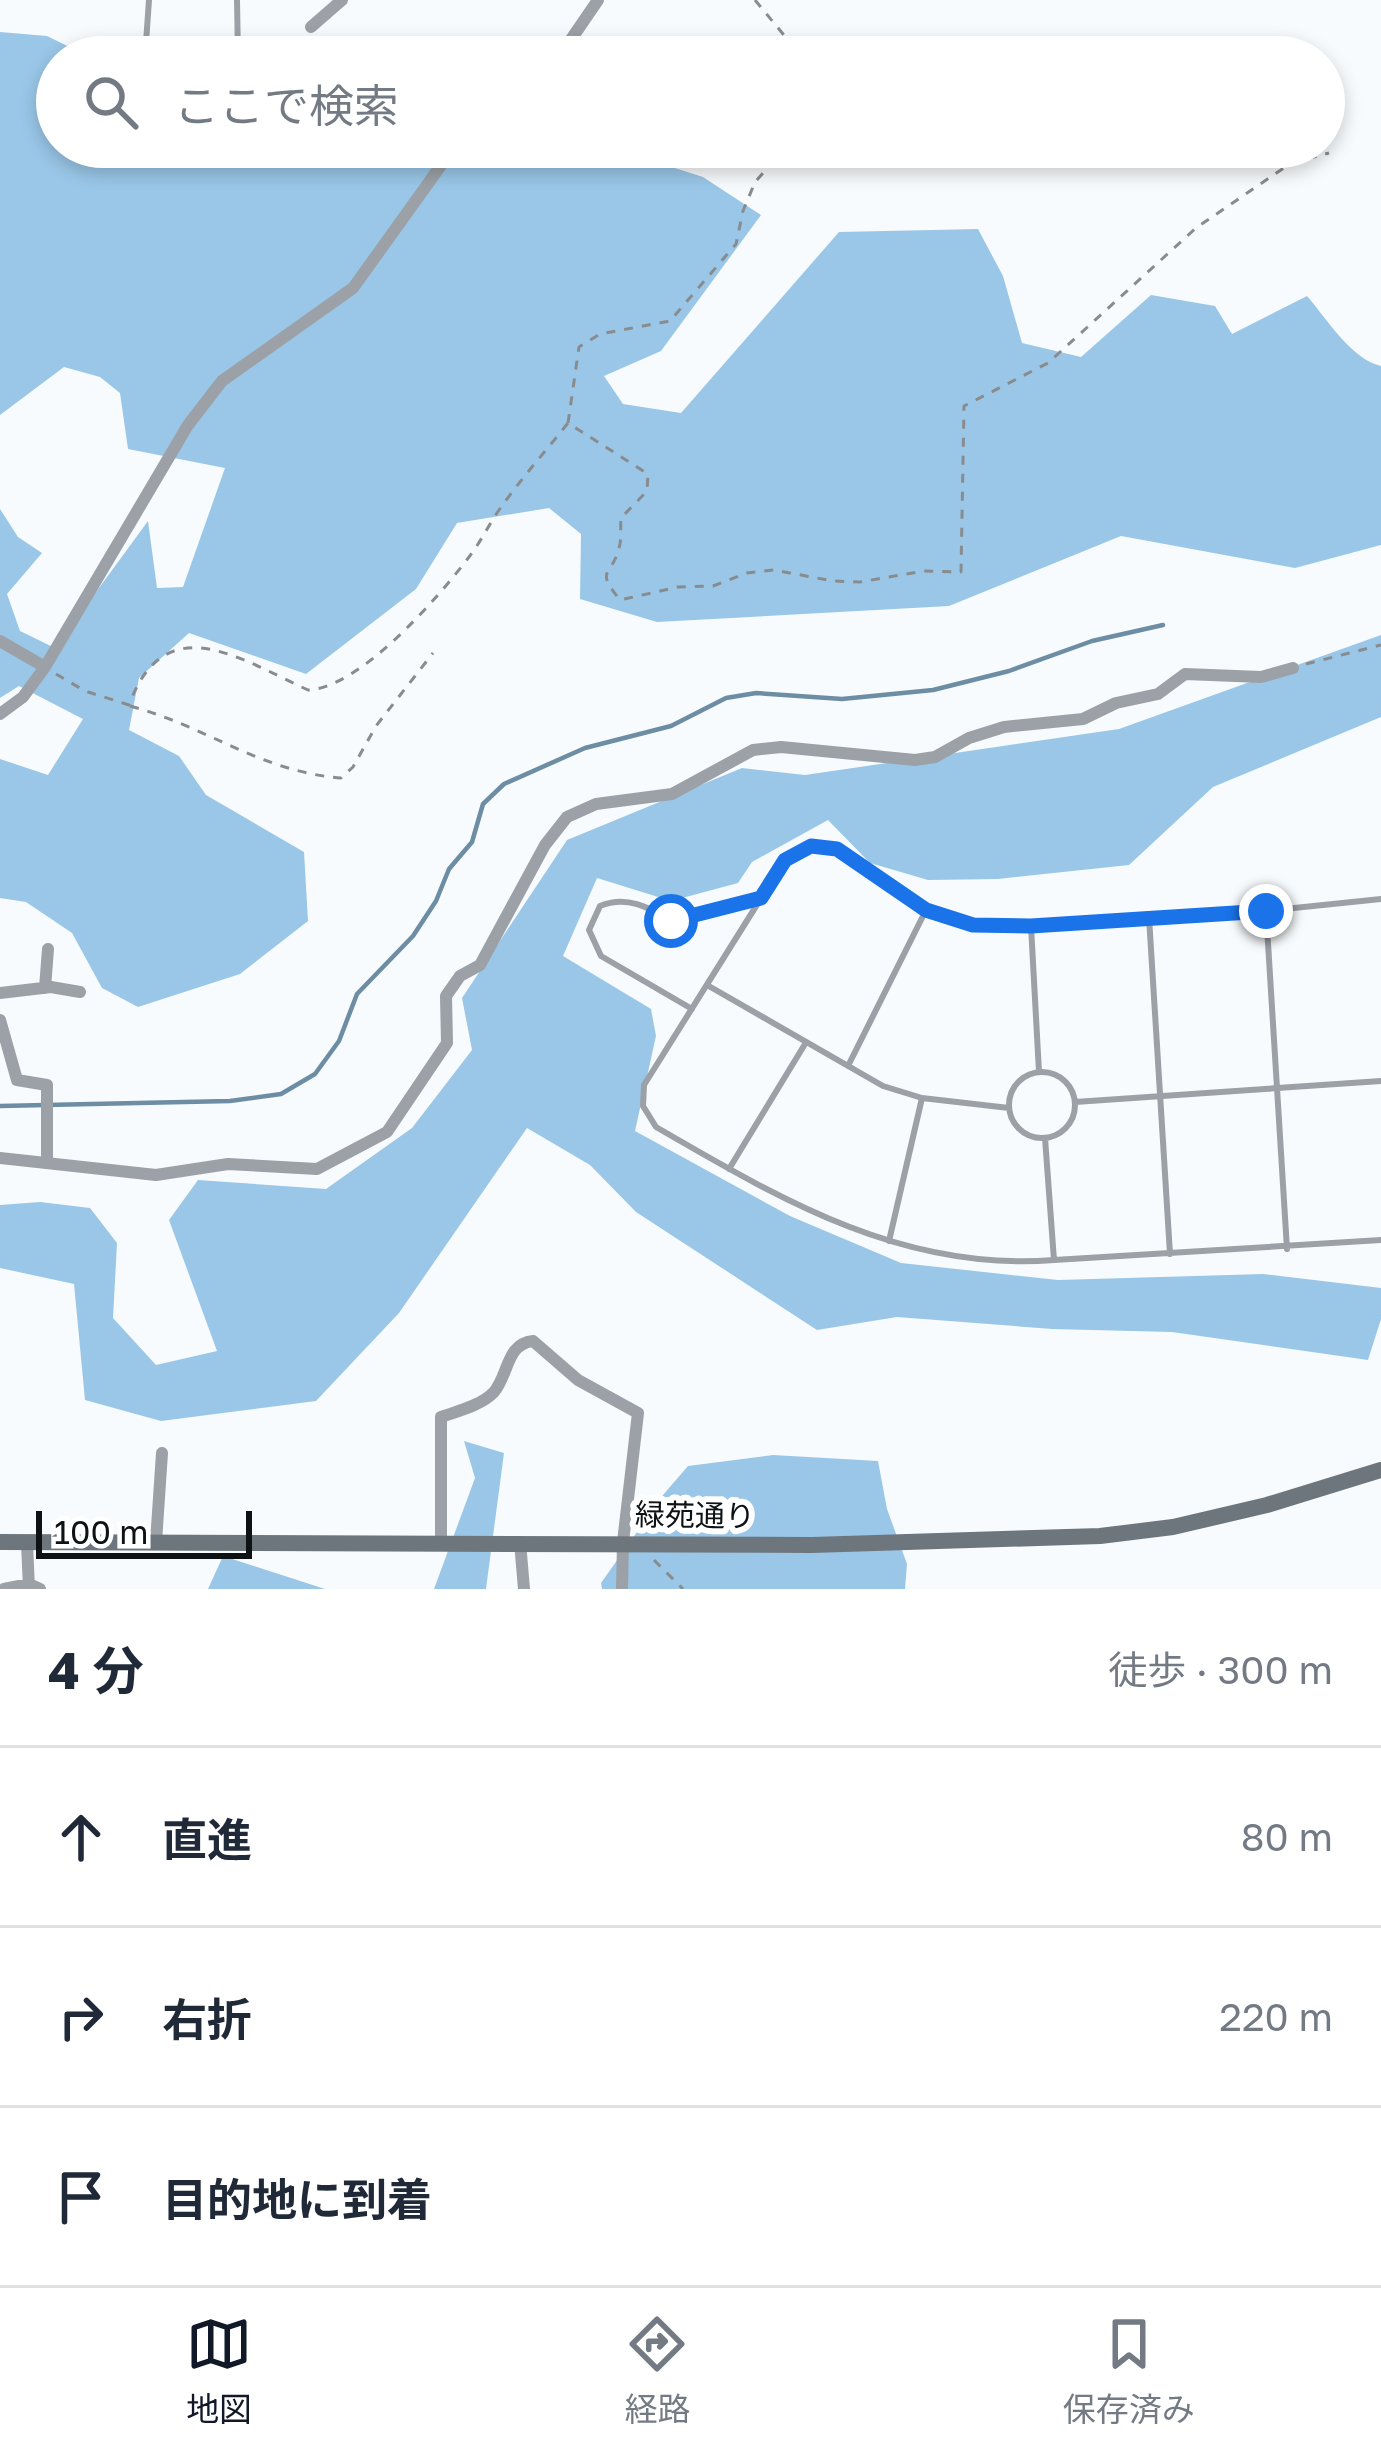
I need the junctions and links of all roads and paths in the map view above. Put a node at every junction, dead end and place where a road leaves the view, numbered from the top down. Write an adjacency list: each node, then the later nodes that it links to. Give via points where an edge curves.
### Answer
1 (149, 0): 7 (lane)
2 (237, 0): 8 (lane)
3 (342, 0): 6 (street)
4 (755, 0): 10 (path)
5 (595, 1): 9 (street)
6 (311, 27)
7 (146, 36)
8 (238, 36)
9 (573, 36)
10 (785, 36)
11 (441, 168): 18 (street, via 353,288 222,380)
12 (767, 168): 14 (path, via 742,212 736,244 670,321 600,334 579,347)
13 (1285, 168): 14 (path, via 1196,228 1048,363 964,406 961,572 860,582 774,570 620,600 605,572 619,552 621,518 647,491 648,474)
14 (568, 423): 20 (path, via 429,604 355,671 308,690 205,647 180,646 139,678)
15 (0, 641): 18 (street)
16 (1381, 645): 19 (path)
17 (433, 652): 20 (path, via 341,778 285,771)
18 (45, 667): 20 (path); 21 (street)
19 (1293, 668): 46 (street, via 1261,677 1185,674 1159,694 1083,719 1004,727 915,760 753,750 672,794 596,804 567,817 545,845 480,965 446,996 447,1043 387,1132 317,1169 228,1164 156,1174)
20 (129, 705)
21 (0, 714)
22 (761, 898): 24 (lane, via 785,860 811,846 837,849); 29 (lane); 33 (lane, via 671,921 626,901 600,906 589,930 601,956)
23 (1381, 899): 25 (lane)
24 (926, 910): 27 (lane, via 973,925); 36 (lane)
25 (1266, 911): 26 (lane); 39 (lane)
26 (1149, 917): 27 (lane); 40 (lane)
27 (1031, 926): 37 (lane)
28 (49, 950): 30 (street)
29 (707, 985): 33 (lane); 35 (lane)
30 (44, 988): 31 (street); 32 (street)
31 (80, 992)
32 (0, 993)
33 (692, 1009): 47 (lane, via 644,1085 643,1106 656,1127)
34 (0, 1020): 46 (street, via 16,1080 46,1085)
35 (806, 1043): 36 (lane); 47 (lane)
36 (848, 1066): 41 (lane)
37 (1039, 1072): 42 (lane, via 1064,1079); 43 (lane, via 1016,1084)
38 (1381, 1082): 39 (lane)
39 (1279, 1090): 40 (lane); 50 (lane)
40 (1160, 1094): 42 (lane); 51 (lane)
41 (922, 1098): 43 (lane); 49 (lane)
42 (1075, 1102): 44 (lane, via 1067,1126)
43 (1009, 1108): 44 (lane, via 1021,1131)
44 (1045, 1138): 52 (lane)
45 (0, 1158): 46 (street)
46 (47, 1162)
47 (729, 1169): 49 (lane, via 834,1223)
48 (1381, 1240): 50 (lane)
49 (889, 1241): 52 (lane, via 938,1257)
50 (1287, 1249): 51 (lane)
51 (1170, 1254): 52 (lane)
52 (1054, 1260)
53 (162, 1453): 57 (street)
54 (1381, 1470): 58 (street, 緑苑通り, via 1267,1505 1100,1536)
55 (520, 1541): 58 (street, 緑苑通り); 60 (street, 緑苑通り); 63 (street)
56 (0, 1542): 59 (street, 緑苑通り)
57 (156, 1542): 59 (street, 緑苑通り); 60 (street, 緑苑通り)
58 (630, 1542): 60 (street, via 638,1413 578,1380 533,1341 513,1350 484,1400 441,1418); 64 (street); 65 (path)
59 (27, 1543): 61 (street)
60 (441, 1543)
61 (33, 1587): 62 (street)
62 (4, 1589)
63 (524, 1589)
64 (622, 1589)
65 (683, 1589)

